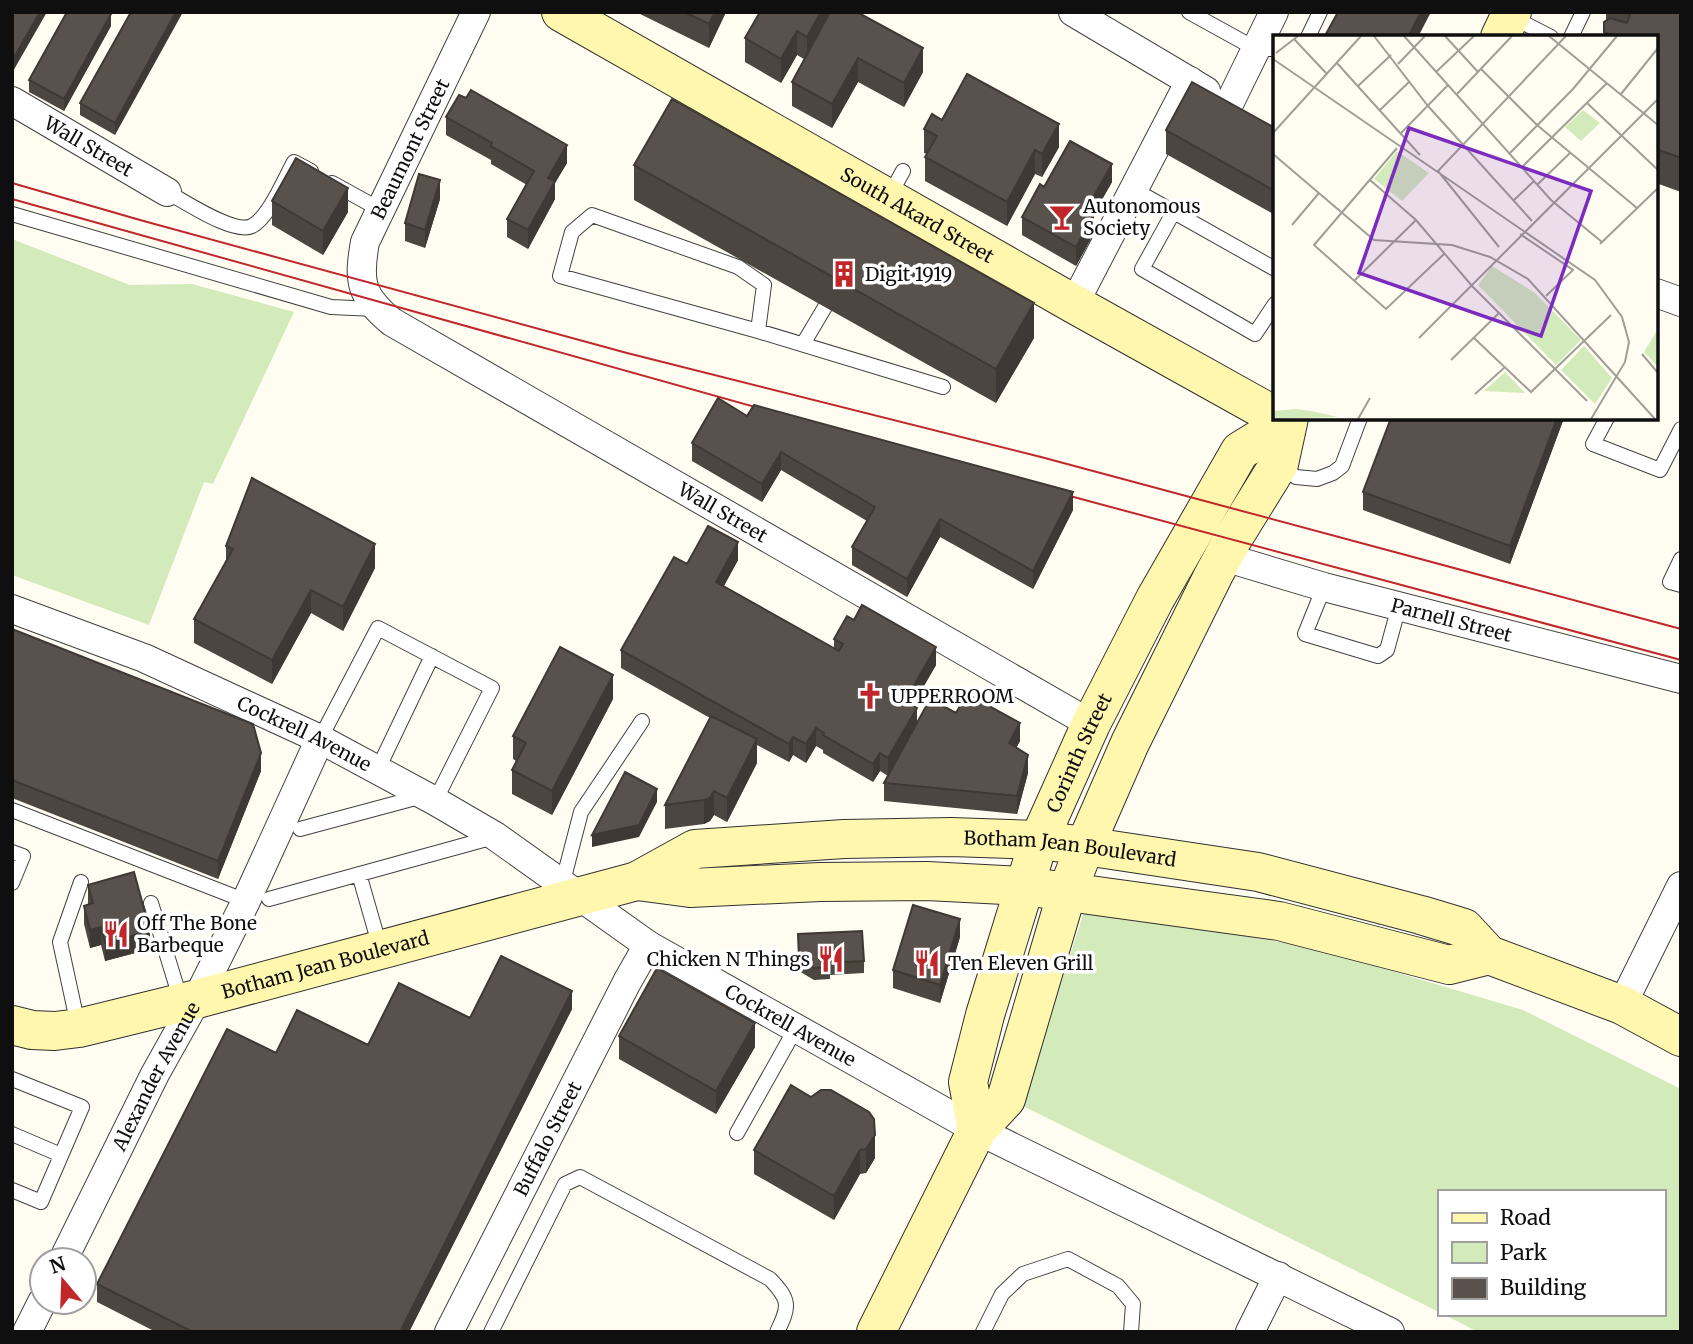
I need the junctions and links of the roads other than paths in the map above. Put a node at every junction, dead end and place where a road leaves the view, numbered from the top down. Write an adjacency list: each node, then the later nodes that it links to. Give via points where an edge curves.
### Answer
1 (476, 12): 17 (street, Beaumont Street)
2 (1073, 12): 13 (street)
3 (1189, 12): 12 (lane)
4 (1274, 12): 12 (street)
5 (1320, 12): 9 (lane)
6 (1583, 12): 11 (lane)
7 (569, 14): 24 (main road, South Akard Street, via 683,89 890,195)
8 (1507, 27): 10 (lane)
9 (1309, 35)
10 (1543, 35)
11 (1572, 35)
12 (1265, 49): 13 (street, via 1241,111)
13 (1190, 81): 15 (street)
14 (12, 101): 16 (street, Wall Street)
15 (1133, 189): 18 (lane); 24 (street)
16 (167, 192): 17 (lane, via 223,222 251,227 264,216 294,162)
17 (381, 210): 22 (street, Beaumont Street, via 365,242 360,269)
18 (1173, 213): 20 (lane); 26 (lane, via 1142,269 1255,334)
19 (12, 214): 22 (lane, via 331,307)
20 (1273, 268)
21 (1658, 294): 23 (street)
22 (370, 299): 46 (street, Wall Street, via 392,322)
23 (1681, 302)
24 (1074, 304): 30 (main road, South Akard Street)
25 (825, 307): 28 (lane)
26 (1273, 307)
27 (758, 331): 27 (lane, via 765,285 738,267 592,215 572,232 560,276); 28 (lane)
28 (803, 344): 29 (lane)
29 (943, 387)
30 (1273, 413)
31 (1282, 420): 46 (main road, Corinth Street, via 1240,451 1155,599)
32 (1283, 420): 36 (main road)
33 (1359, 420): 36 (lane, via 1342,466 1334,473 1317,480 1296,477)
34 (1606, 420): 35 (lane, via 1594,444 1660,470)
35 (1681, 429)
36 (1279, 464): 37 (main road)
37 (1224, 557): 40 (street, Parnell Street); 54 (main road, via 1130,743)
38 (1681, 559): 39 (lane, via 1670,582)
39 (1681, 585)
40 (1324, 587): 41 (street, Parnell Street); 41 (lane, via 1305,634 1378,656 1387,649)
41 (1399, 606): 44 (street, Parnell Street)
42 (12, 608): 47 (street, Cockrell Avenue, via 144,658)
43 (432, 656): 47 (lane, via 378,628); 48 (lane); 49 (lane, via 492,688)
44 (1681, 679)
45 (642, 721): 62 (lane, via 581,812)
46 (1091, 724): 53 (main road, Corinth Street)
47 (320, 739): 48 (street, Cockrell Avenue); 64 (street, Alexander Avenue)
48 (377, 771): 49 (street, Cockrell Avenue)
49 (430, 798): 51 (lane); 52 (street, Cockrell Avenue)
50 (12, 810): 64 (lane)
51 (300, 829)
52 (495, 836): 56 (lane); 62 (street, Cockrell Avenue)
53 (1039, 840): 54 (main road, Botham Jean Boulevard); 57 (main road, Botham Jean Boulevard, via 857,839 695,849); 60 (main road, Corinth Street)
54 (1085, 846): 63 (main road); 69 (main road, Botham Jean Boulevard, via 1258,872 1335,891 1464,928)
55 (12, 852): 59 (lane, via 23,856)
56 (359, 874): 64 (lane); 68 (lane)
57 (637, 881): 60 (main road, Botham Jean Boulevard, via 690,888 820,881); 62 (main road, Botham Jean Boulevard)
58 (81, 882): 73 (lane, via 60,942)
59 (12, 883)
60 (1024, 886): 63 (main road, Botham Jean Boulevard); 77 (main road, Corinth Street, via 968,1082)
61 (1681, 886): 66 (street)
62 (569, 890): 67 (street, Cockrell Avenue); 68 (main road, Botham Jean Boulevard)
63 (1066, 892): 69 (main road, Botham Jean Boulevard, via 1279,920 1449,965); 77 (main road, via 1006,1099)
64 (258, 900): 70 (street, Alexander Avenue)
65 (151, 902): 70 (lane)
66 (1674, 917): 71 (street)
67 (648, 945): 74 (street, Cockrell Avenue); 86 (street, Buffalo Street)
68 (380, 948): 70 (main road, Botham Jean Boulevard)
69 (1489, 955): 71 (main road, Botham Jean Boulevard)
70 (189, 1001): 73 (main road, Botham Jean Boulevard); 82 (street, Alexander Avenue)
71 (1622, 1005): 75 (main road, Botham Jean Boulevard)
72 (12, 1025): 73 (main road, Botham Jean Boulevard, via 32,1030)
73 (79, 1028)
74 (796, 1028): 77 (street, Cockrell Avenue); 78 (lane)
75 (1681, 1037)
76 (12, 1079): 80 (lane, via 82,1107)
77 (977, 1130): 83 (street, Cockrell Avenue); 89 (main road)
78 (737, 1133)
79 (12, 1134): 80 (lane)
80 (61, 1155): 81 (lane, via 41,1202)
81 (12, 1190)
82 (70, 1246)
83 (1278, 1276): 92 (street); 93 (street, Cockrell Avenue)
84 (35, 1316): 85 (street)
85 (27, 1332)
86 (449, 1332)
87 (491, 1332): 88 (lane, via 565,1184 580,1177 770,1279 785,1295 787,1313)
88 (777, 1332)
89 (876, 1332)
90 (983, 1332): 91 (lane, via 1002,1294 1023,1274 1068,1259 1118,1286 1133,1304)
91 (1130, 1332)
92 (1250, 1332)
93 (1391, 1332)

